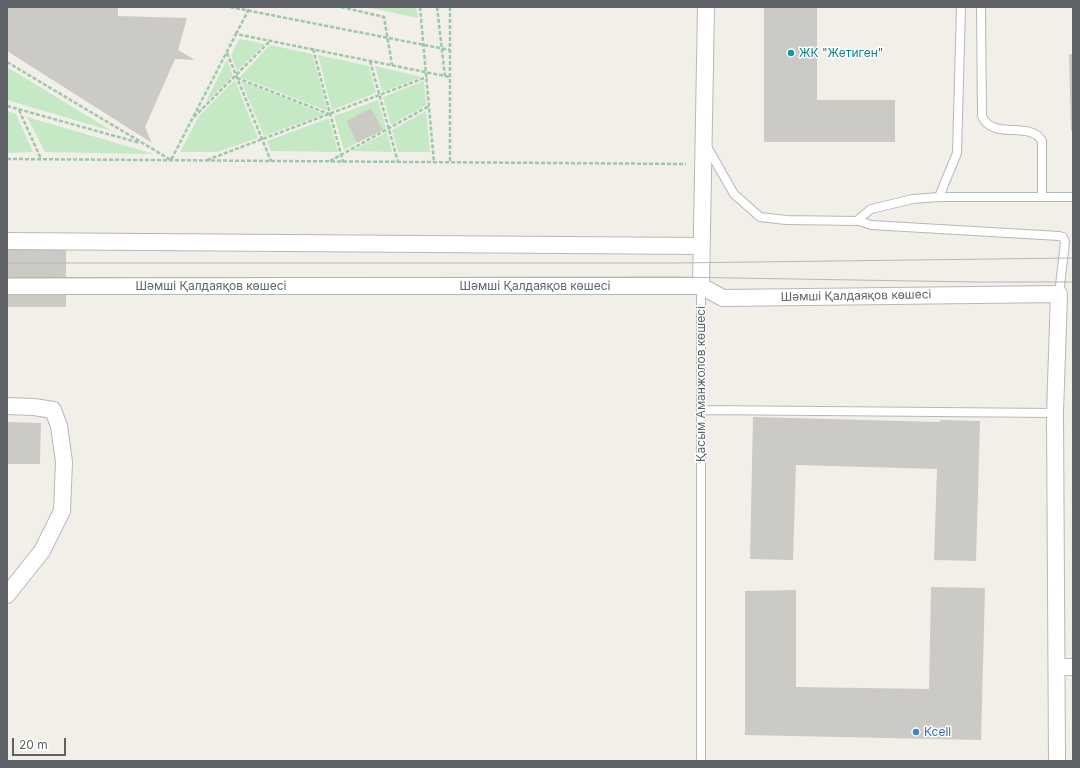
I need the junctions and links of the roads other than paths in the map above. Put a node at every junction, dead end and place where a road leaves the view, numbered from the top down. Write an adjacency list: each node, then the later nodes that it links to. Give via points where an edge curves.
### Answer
1 (706, 7): 4 (street, Қасым Аманжолов көшесі)
2 (961, 7): 5 (lane, via 957,153)
3 (981, 7): 6 (lane, via 982,116 986,123 992,126 1034,133 1040,137)
4 (704, 141): 8 (lane, via 734,194 760,217); 10 (street, Қасым Аманжолов көшесі)
5 (940, 197): 6 (lane); 8 (lane, via 913,199 871,209)
6 (1042, 197): 7 (lane)
7 (1073, 197)
8 (859, 221): 13 (lane, via 871,225 1063,237 1065,242)
9 (7, 241): 10 (street)
10 (701, 246): 12 (street, Қасым Аманжолов көшесі)
11 (7, 286): 12 (street, Шәмші Қалдаяқов көшесі)
12 (700, 286): 13 (street, Шәмші Қалдаяқов көшесі, via 723,298); 15 (lane, Қасым Аманжолов көшесі)
13 (1059, 294): 16 (street)
14 (7, 406): 17 (street, via 53,410 59,426 64,462 62,511 42,551)
15 (701, 410): 16 (lane); 20 (lane, Қасым Аманжолов көшесі)
16 (1055, 413): 18 (street)
17 (7, 595)
18 (1057, 667): 19 (street); 21 (street)
19 (1073, 667)
20 (701, 761)
21 (1057, 761)

